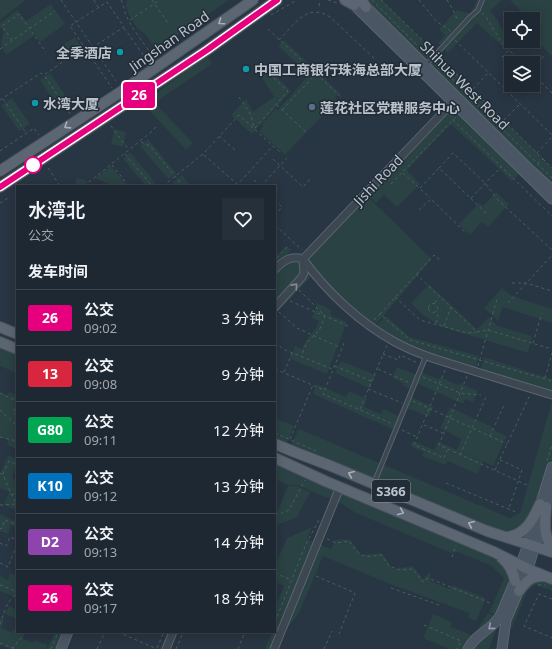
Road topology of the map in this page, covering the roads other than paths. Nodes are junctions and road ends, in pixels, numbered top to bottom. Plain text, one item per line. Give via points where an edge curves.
1 (253, 0) edge
2 (282, 0) edge
3 (482, 0) edge
4 (358, 2) edge
5 (273, 3) edge
6 (428, 62) junction
7 (453, 102) junction
8 (0, 170) edge
9 (0, 187) edge
10 (552, 190) edge
11 (552, 199) edge
12 (305, 257) junction
13 (276, 268) edge
14 (277, 309) edge
15 (0, 327) edge
16 (16, 334) edge
17 (0, 342) edge
18 (16, 349) edge
19 (426, 356) junction
20 (552, 395) edge
21 (276, 444) edge
22 (276, 458) edge
23 (549, 466) edge
24 (374, 484) junction
25 (340, 487) junction
26 (552, 488) edge
27 (543, 505) junction
28 (507, 537) junction
29 (531, 546) junction
30 (552, 549) edge
31 (494, 552) junction
32 (552, 552) edge
33 (524, 567) junction
34 (549, 580) edge
35 (515, 581) junction
36 (519, 591) junction
37 (68, 633) edge
38 (173, 633) edge
39 (61, 649) edge
40 (166, 649) edge
41 (274, 649) edge
42 (468, 649) edge
43 (502, 649) edge

1 -> 8 main road, Jingshan Road
2 - 5 main road, Jingshan Road
3 - 6 lane via 478,10
4 - 6 main road, Shihua West Road
4 - 7 main road, Shihua West Road
5 - 9 main road, Jingshan Road via 207,50
6 - 10 main road, Shihua West Road via 534,167
7 - 11 main road, Shihua West Road
7 - 12 street, Jishi Road
12 - 13 street via 288,259
14 -> 12 street via 302,277
12 - 19 street via 314,274 345,306 396,343
15 - 16 main road
17 - 18 main road
19 - 20 street
19 - 24 lane
24 -> 21 main road, S366
22 - 25 main road, S366
23 - 27 main road
28 -> 24 main road, S366
25 -> 31 main road, S366
25 - 41 street
26 - 27 main road
27 - 28 main road via 526,529
27 - 29 main road
27 - 30 main road via 545,532
28 - 29 main road, S366
29 - 32 main road, S366
29 - 33 main road
31 - 33 main road, S366
31 - 35 main road via 505,560 514,573
33 - 34 main road, S366
33 - 35 main road
33 - 36 main road
34 - 36 main road via 533,577
35 -> 42 main road via 499,619 473,641
36 - 43 main road via 506,620
37 - 39 main road
38 - 40 street

